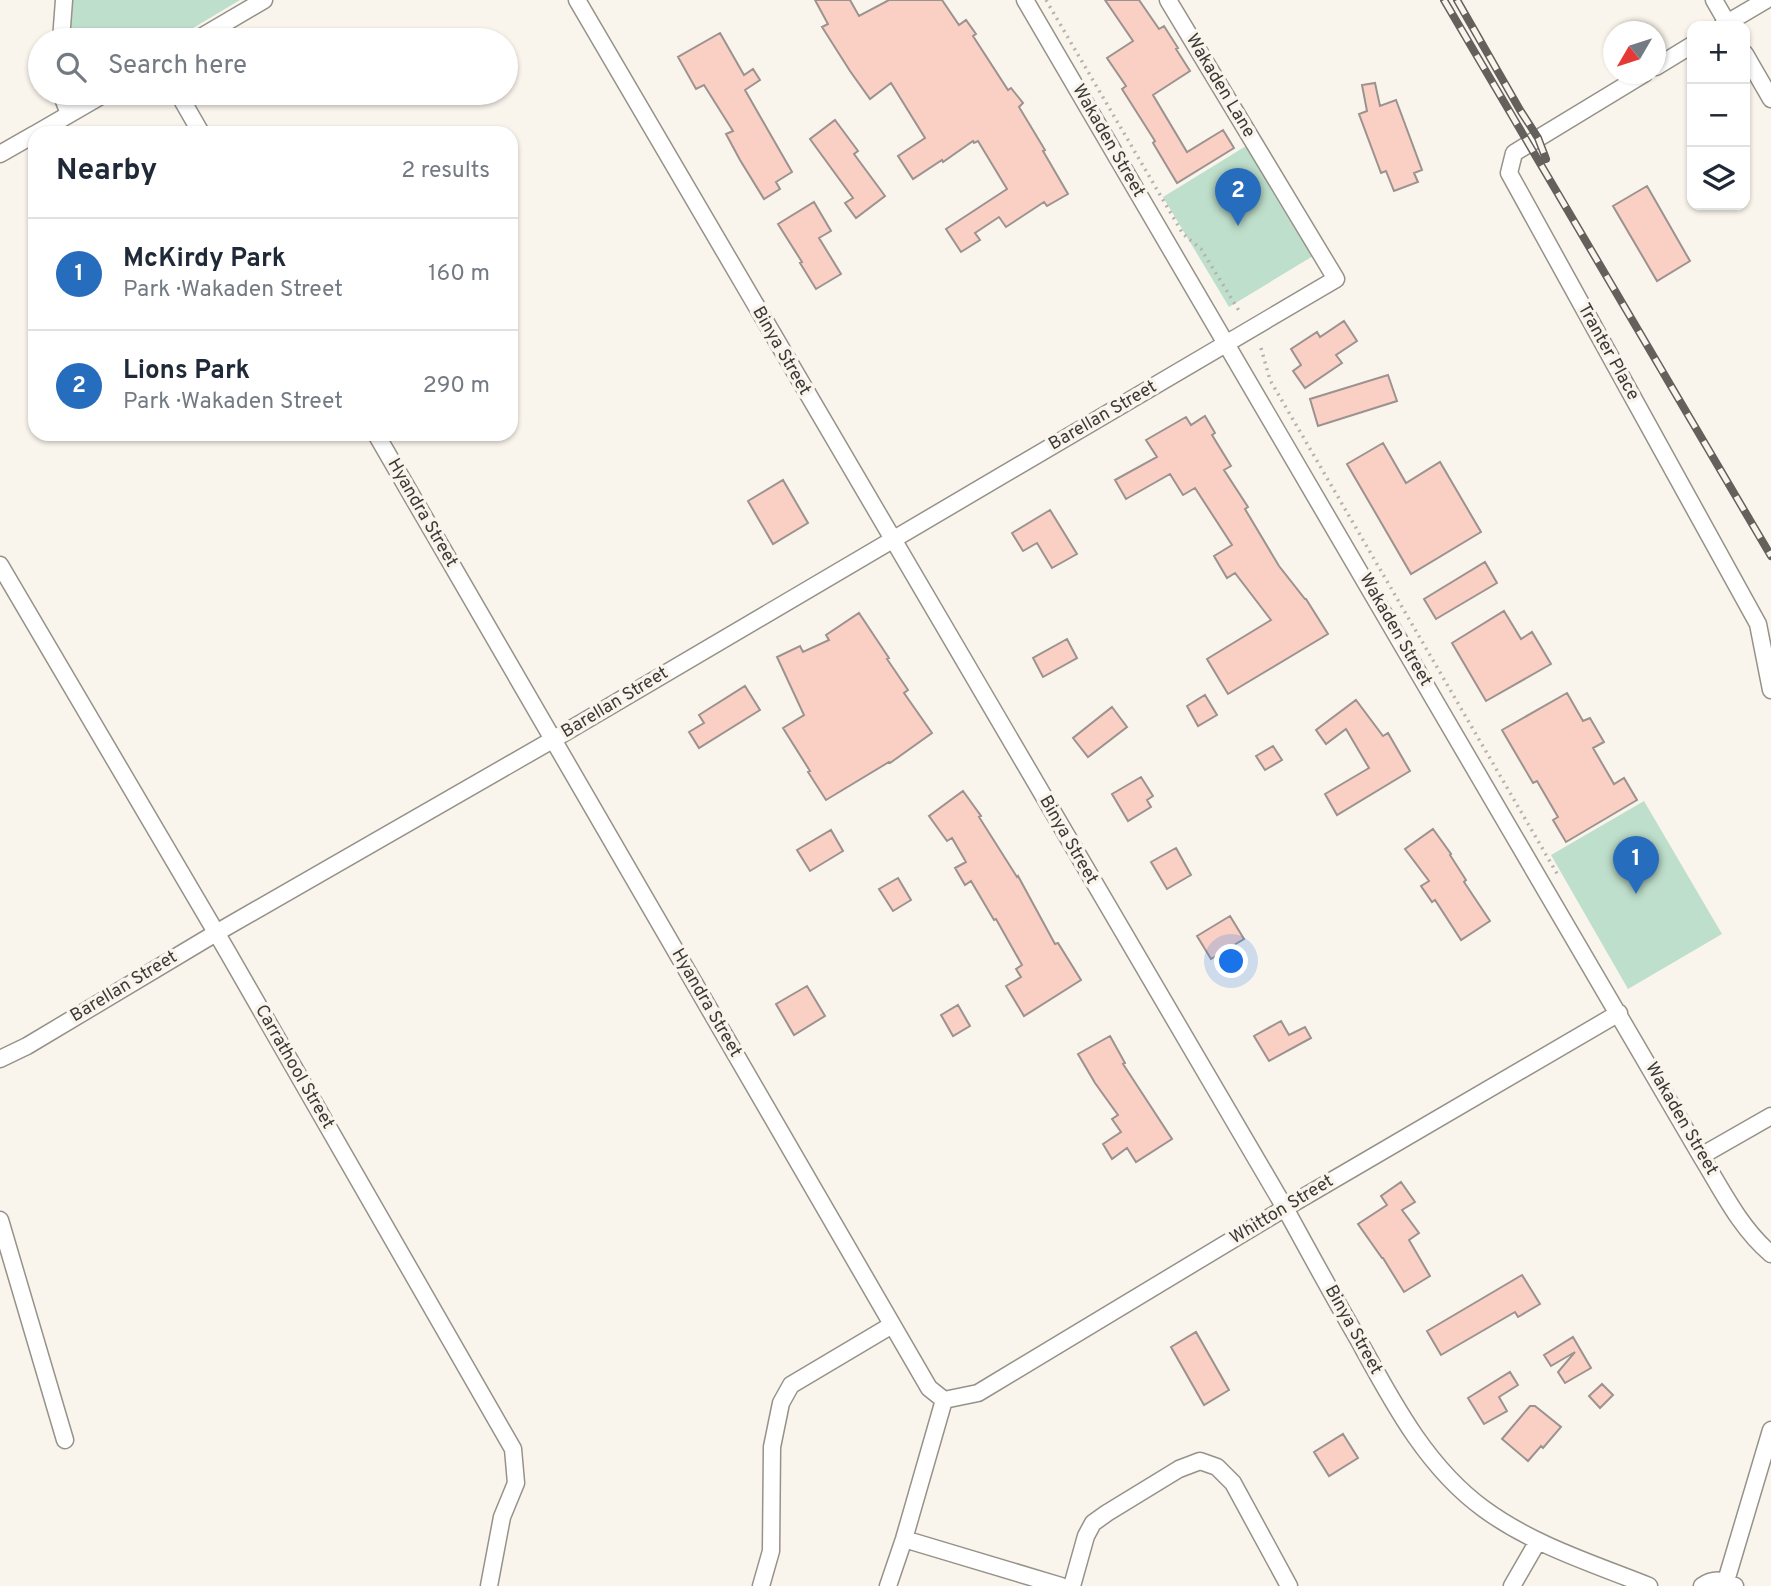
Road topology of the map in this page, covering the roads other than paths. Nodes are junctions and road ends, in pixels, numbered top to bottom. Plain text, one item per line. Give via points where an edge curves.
1 (64, 0) edge
2 (264, 0) edge
3 (577, 0) edge
4 (1025, 0) edge
5 (1168, 0) edge
6 (1714, 0) edge
7 (1766, 0) edge
8 (1724, 21) edge
9 (1732, 21) edge
10 (62, 28) edge
11 (216, 28) edge
12 (1687, 48) edge
13 (1666, 61) edge
14 (1750, 63) edge
15 (1628, 84) edge
16 (1771, 99) edge
17 (66, 105) edge
18 (85, 105) edge
19 (185, 105) edge
20 (69, 114) junction
21 (49, 126) edge
22 (197, 126) edge
23 (28, 138) edge
24 (0, 154) edge
25 (1227, 343) junction
26 (380, 441) edge
27 (892, 540) junction
28 (0, 565) edge
29 (1771, 690) edge
30 (554, 739) junction
31 (216, 933) junction
32 (1619, 1013) junction
33 (0, 1059) edge
34 (1771, 1116) edge
35 (1701, 1156) junction
36 (1285, 1208) junction
37 (0, 1220) edge
38 (1771, 1254) edge
39 (892, 1325) junction
40 (944, 1400) junction
41 (1771, 1430) edge
42 (65, 1440) dead end
43 (904, 1539) junction
44 (1538, 1541) junction
45 (1730, 1583) edge
46 (489, 1586) edge
47 (761, 1586) edge
48 (888, 1586) edge
49 (1061, 1586) edge
50 (1072, 1586) edge
51 (1289, 1586) edge
52 (1512, 1586) edge
53 (1649, 1586) edge
54 (1702, 1586) edge

1 - 10 street
2 - 11 street
3 - 27 street, Binya Street
4 - 25 street, Wakaden Street
5 - 25 street, Wakaden Lane via 1336,279
6 - 8 street
7 - 9 street
12 - 13 street
14 - 16 street
15 - 29 street, Tranter Place via 1514,153 1509,173 1758,624
17 - 20 street
18 - 20 street
19 - 22 street
20 - 21 street
23 - 24 street
25 - 27 street, Barellan Street
25 - 32 street, Wakaden Street
26 - 30 street, Hyandra Street
27 - 30 street, Barellan Street
27 - 36 street, Binya Street
28 - 31 street, Carrathool Street
30 - 31 street, Barellan Street
30 - 39 street, Hyandra Street
31 - 33 street, Barellan Street
31 - 46 street, Carrathool Street via 513,1449 516,1483 502,1517
32 - 35 street, Wakaden Street
32 - 36 street, Whitton Street
34 - 35 street
35 - 38 street, Wakaden Street via 1755,1241
36 - 40 street, Whitton Street via 978,1393
36 - 44 street, Binya Street via 1383,1385 1436,1465 1484,1509
37 - 42 street
39 - 40 street, Hyandra Street via 929,1388
39 - 47 street via 790,1385 781,1403 772,1447 771,1550
40 - 43 street
41 - 45 street
43 - 48 street
43 - 49 street
44 - 52 street
44 - 53 street, Binya Street
45 - 54 street via 1716,1580
50 - 51 street via 1093,1523 1179,1469 1200,1461 1217,1467 1233,1483

